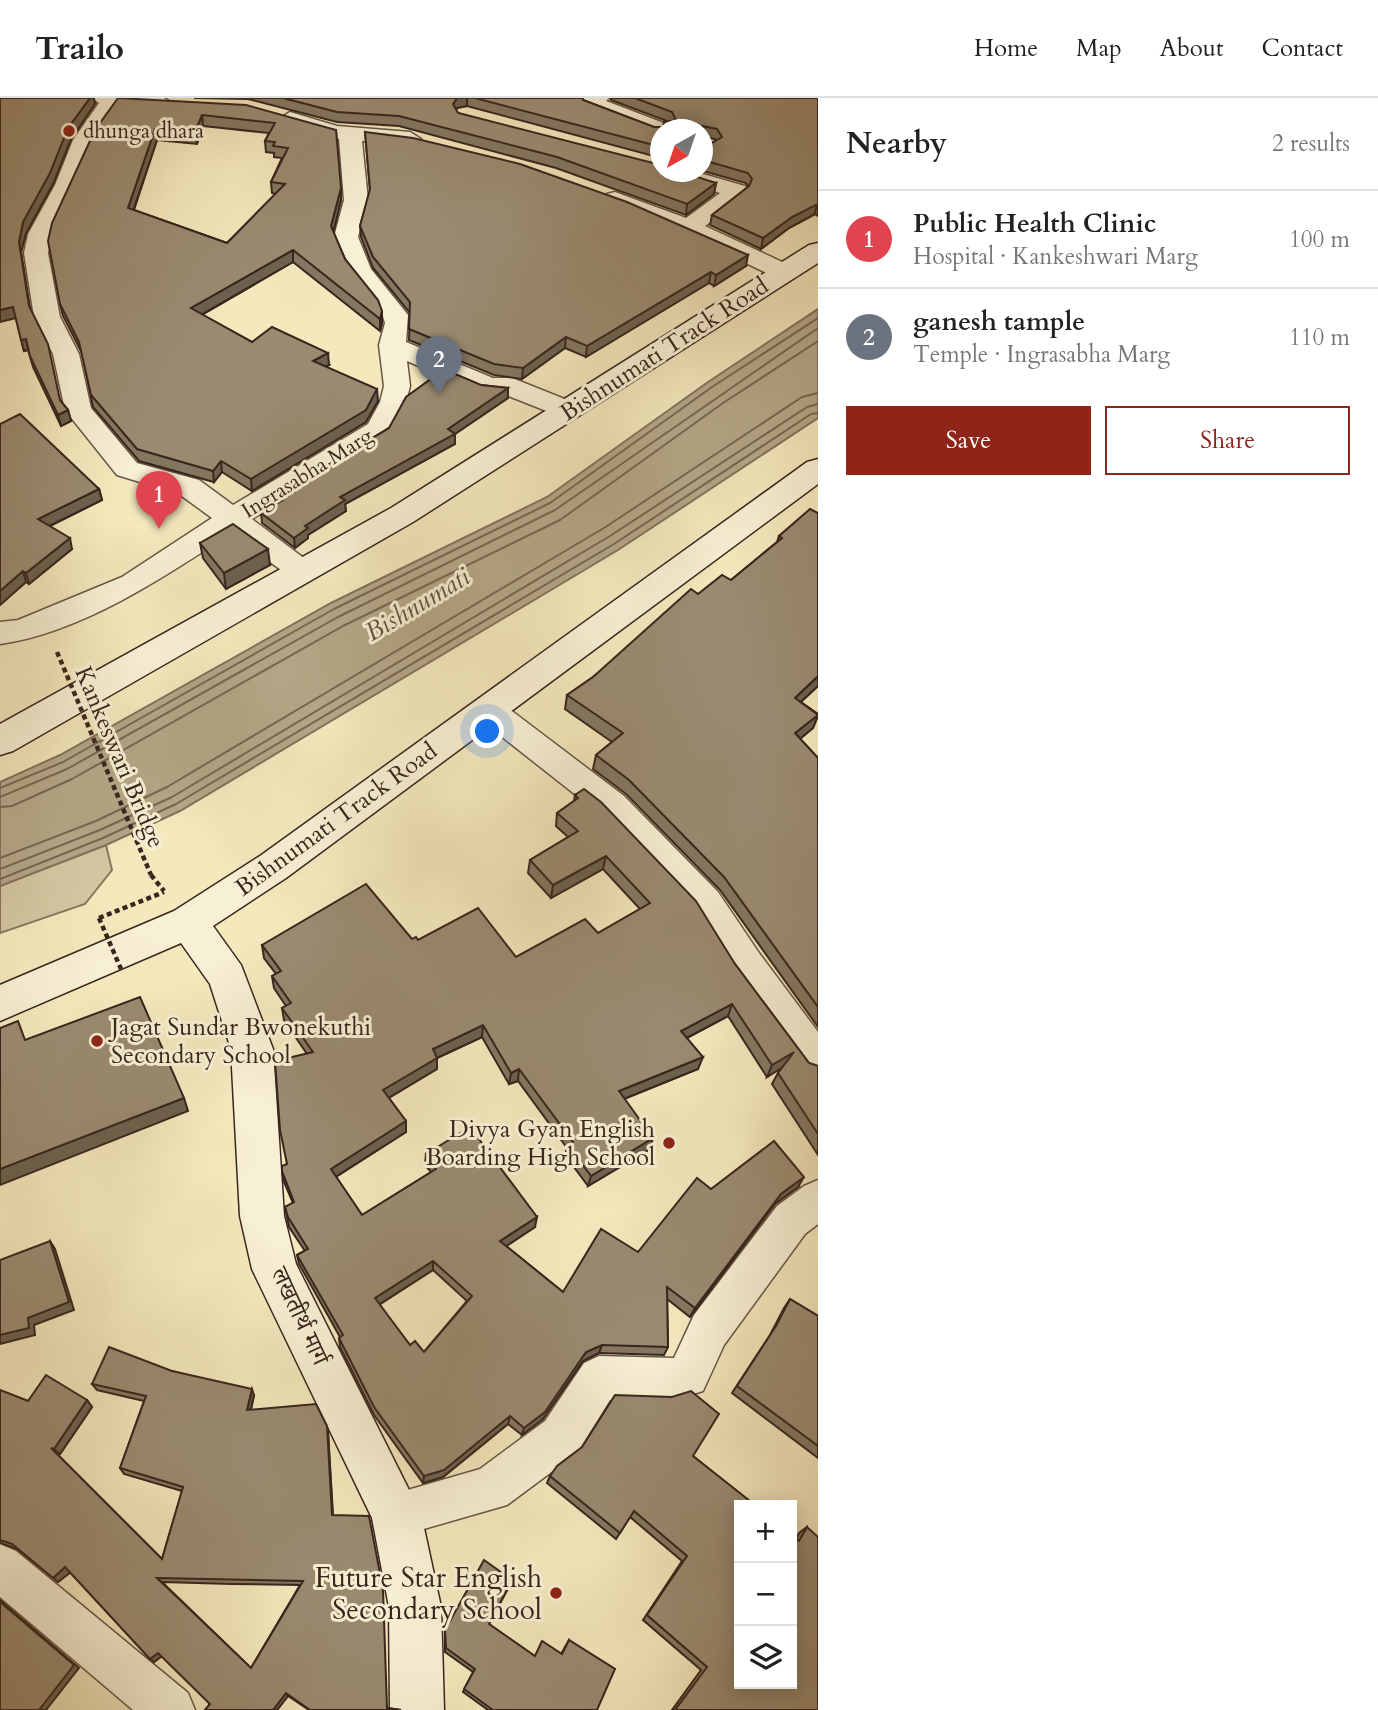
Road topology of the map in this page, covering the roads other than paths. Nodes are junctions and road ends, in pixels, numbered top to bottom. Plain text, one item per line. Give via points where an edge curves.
1 (598, 98) edge
2 (110, 99) edge
3 (180, 104) edge
4 (273, 115) edge
5 (650, 126) edge
6 (349, 131) junction
7 (437, 145) edge
8 (707, 182) edge
9 (590, 190) edge
10 (689, 227) junction
11 (818, 251) edge
12 (784, 272) junction
13 (392, 345) junction
14 (568, 410) junction
15 (818, 469) edge
16 (233, 520) junction
17 (303, 572) junction
18 (0, 633) edge
19 (489, 710) junction
20 (0, 741) edge
21 (176, 907) junction
22 (0, 1003) edge
23 (818, 1061) edge
24 (818, 1199) edge
25 (396, 1514) junction
26 (0, 1567) edge
27 (171, 1710) edge
28 (417, 1710) edge

1 - 5 street via 591,103
2 - 3 street
2 - 16 street via 84,140 40,234 36,253 47,317 66,354 78,410 127,469 189,486
4 - 6 street via 336,132
6 - 7 street
6 - 13 street, Ingrasabha Marg via 356,200 346,237 364,277 395,310 398,330
8 - 10 street via 737,191
9 - 10 street
10 - 12 street
11 - 12 main road, Bishnumati Track Road
12 - 14 main road, Bishnumati Track Road
13 - 14 street via 491,387 502,384
13 - 16 street, Ingrasabha Marg via 397,386 394,402 378,430
14 - 17 main road, Bishnumati Track Road
15 - 19 main road, Bishnumati Track Road
16 - 17 street
16 - 18 street, Ingrasabha Marg via 132,584 22,630
17 - 20 main road, Bishnumati Track Road
19 - 21 main road, Bishnumati Track Road via 273,867
19 - 23 street via 612,805 706,902
21 - 22 main road, Bishnumati Track Road
21 - 25 main road, लखतीर्थ मार्ग via 227,977 252,1049 262,1216 275,1269
24 - 25 street via 791,1220 709,1330 688,1376 671,1383 599,1378 561,1437 491,1489
25 - 28 main road, लखतीर्थ मार्ग via 415,1607
26 - 27 street

